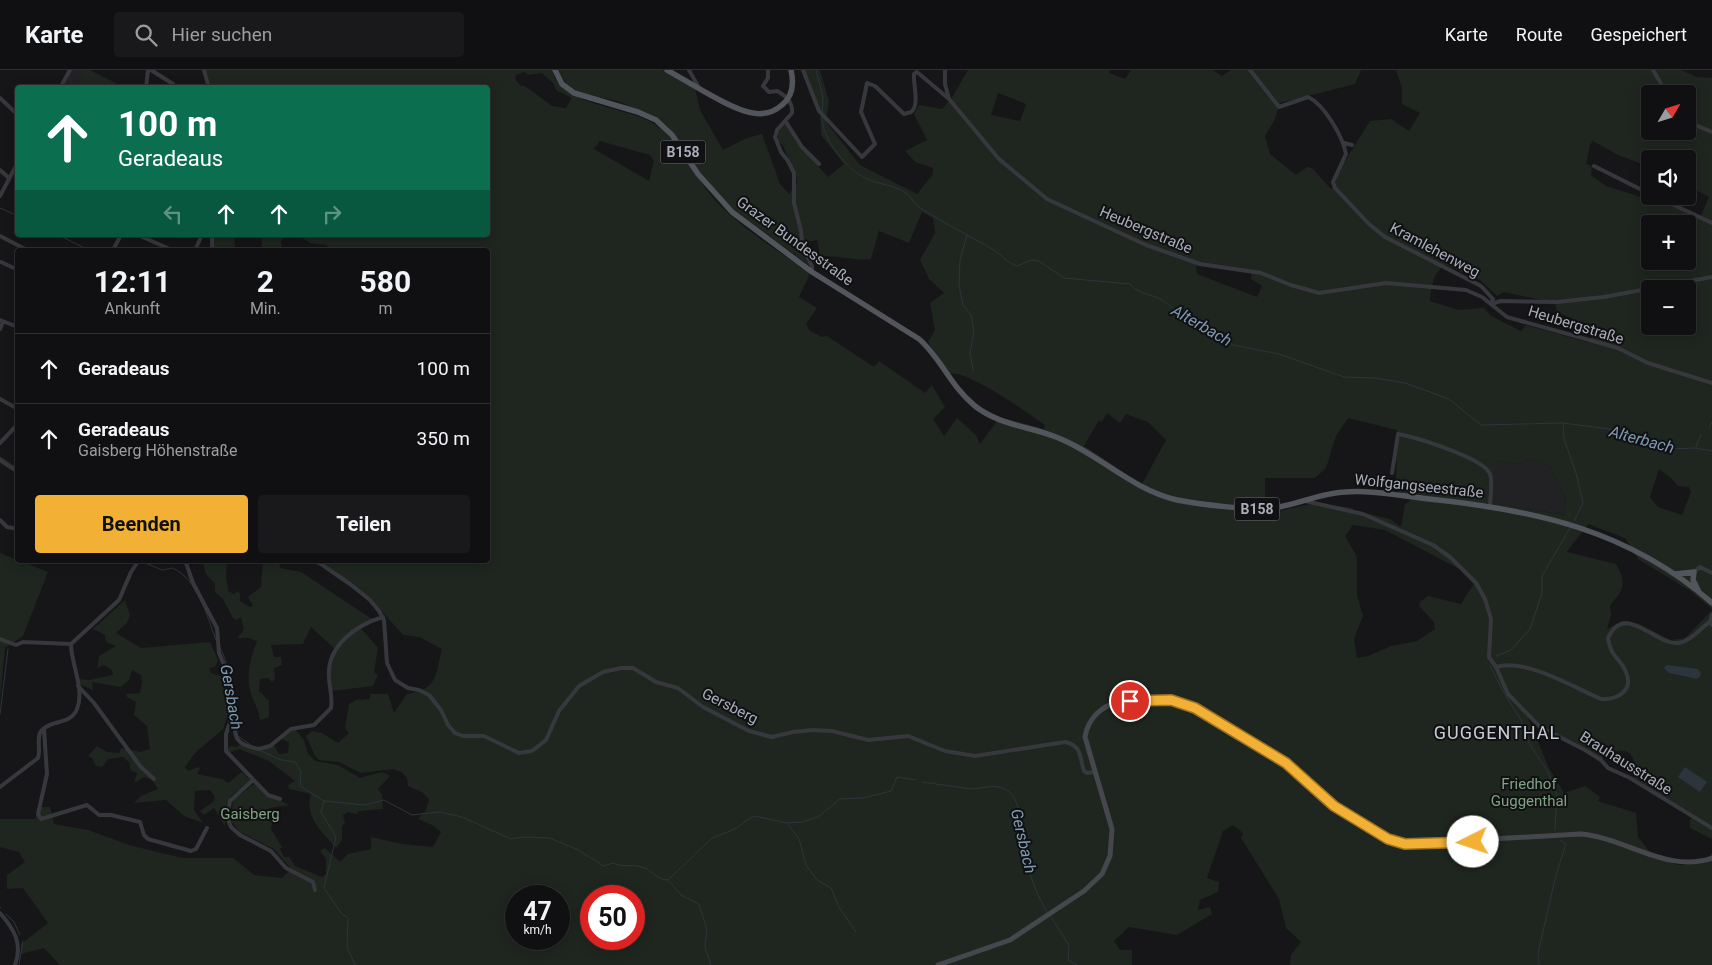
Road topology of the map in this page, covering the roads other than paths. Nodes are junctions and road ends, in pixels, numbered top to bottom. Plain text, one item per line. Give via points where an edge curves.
1 (70, 70) edge
2 (150, 70) edge
3 (204, 70) edge
4 (556, 70) edge
5 (667, 70) edge
6 (689, 70) edge
7 (768, 70) edge
8 (791, 70) edge
9 (803, 70) edge
10 (944, 70) edge
11 (1250, 70) edge
12 (1653, 70) edge
13 (207, 81) junction
14 (173, 84) dead end
15 (62, 85) edge
16 (147, 85) edge
17 (205, 85) edge
18 (208, 85) edge
19 (1662, 85) edge
20 (698, 86) junction
21 (0, 98) edge
22 (788, 99) junction
23 (949, 99) junction
24 (15, 112) edge
25 (786, 122) junction
26 (1696, 125) edge
27 (1712, 132) edge
28 (1344, 143) junction
29 (1352, 145) dead end
30 (818, 164) dead end
31 (1594, 166) dead end
32 (15, 167) edge
33 (0, 170) edge
34 (9, 178) junction
35 (1641, 190) edge
36 (0, 196) edge
37 (1675, 205) edge
38 (1712, 223) edge
39 (0, 236) edge
40 (143, 237) edge
41 (23, 248) edge
42 (167, 248) edge
43 (1, 262) dead end
44 (15, 269) edge
45 (812, 272) junction
46 (1712, 277) edge
47 (1492, 304) junction
48 (1, 321) edge
49 (15, 326) edge
50 (0, 329) edge
51 (953, 384) joint
52 (1712, 384) edge
53 (0, 399) edge
54 (15, 407) edge
55 (15, 427) edge
56 (0, 443) edge
57 (0, 460) edge
58 (15, 470) edge
59 (1392, 473) dead end
60 (1303, 500) junction
61 (1490, 506) junction
62 (0, 520) edge
63 (15, 528) edge
64 (137, 563) edge
65 (186, 563) edge
66 (318, 563) edge
67 (1694, 572) junction
68 (1712, 573) edge
69 (1675, 574) junction
70 (1699, 592) junction
71 (1712, 603) edge
72 (1712, 615) edge
73 (383, 617) junction
74 (1711, 623) edge
75 (0, 639) edge
76 (71, 644) junction
77 (1496, 667) junction
78 (78, 686) junction
79 (235, 708) junction
80 (44, 729) junction
81 (1094, 772) junction
82 (154, 778) dead end
83 (254, 780) junction
84 (0, 787) edge
85 (280, 799) dead end
86 (208, 828) dead end
87 (1712, 828) edge
88 (1712, 858) edge
89 (314, 890) dead end
90 (0, 913) edge
91 (15, 965) edge
92 (938, 965) edge

1 - 15 street
2 - 14 street
2 - 16 street
3 - 13 street
4 - 45 main road, Grazer Bundesstraße / B158 via 562,84 574,93 638,112 664,127 719,200
5 - 20 main road
6 - 20 street
7 - 22 street via 763,86 769,92 777,91
8 - 22 main road via 792,88
9 - 23 street via 819,111 862,157 876,144 861,112 867,83 875,86 904,114 916,106 913,83 917,72
10 - 23 street, Heubergstraße
11 - 28 street via 1279,106 1308,97 1314,100
12 - 19 street
13 - 17 street
13 - 18 street
20 - 22 main road via 751,113 778,109
21 - 24 street
22 - 25 street via 792,109
23 - 47 street, Heubergstraße via 999,159 1047,199 1146,245 1200,264 1262,272 1291,286 1319,293 1394,284 1466,290
25 - 30 street
25 - 45 street via 777,130 776,137 794,173 794,203 802,244
26 - 27 street
28 - 29 street
28 - 47 street, Kramlehenweg via 1346,154 1333,177 1335,188 1385,237 1481,286 1492,299
31 - 35 street
32 - 34 street
33 - 34 street
34 - 36 street
37 - 38 street
39 - 41 street
40 - 42 street
43 - 44 street
45 - 51 main road, Grazer Bundesstraße / B158 via 919,339 932,352
46 - 47 street, Heubergstraße via 1604,297
47 - 52 street, Heubergstraße via 1507,317 1618,348 1648,363
48 - 49 street
48 - 50 street
51 - 60 main road, Wolfgangseestraße / B158 via 974,405 994,418 1060,438 1161,495 1263,509
53 - 54 street
55 - 56 street
57 - 58 street
59 - 61 street via 1398,434 1438,444 1488,470 1491,475
60 - 61 main road, Wolfgangseestraße / B158 via 1334,493 1359,492
60 - 77 street, Brauhausstraße via 1363,514 1428,543 1450,557 1476,583 1486,599 1491,619 1489,658
61 - 69 main road, Wolfgangseestraße / B158 via 1546,516 1578,526 1623,544
62 - 63 street via 7,527
64 - 76 street via 119,600
65 - 79 street via 193,584 217,628 219,650
66 - 73 street via 366,596
67 - 68 street via 1700,567
67 - 69 main road
67 - 70 main road
69 - 70 main road, Wolfgangseestraße / B158
70 - 71 main road, Wolfgangseestraße / B158
72 - 74 street
73 - 79 street via 365,624 335,650 329,667 332,705 312,726 293,728 259,750 233,733
73 - 81 street, Gersberg via 387,663 395,680 429,695 455,733 480,735 518,754 535,749 549,736 556,715 576,689 603,672 627,668 678,688 704,708 764,736 779,737 812,730 870,740 908,736 945,751 974,756 1065,742 1074,744 1079,750 1084,771
74 - 77 street via 1678,643 1629,623 1616,627 1608,638 1610,651 1626,672 1628,685 1622,696 1612,700 1601,699 1530,668
75 - 76 street via 16,644
76 - 78 street
77 - 87 street, Brauhausstraße via 1508,694 1540,727 1585,750 1608,768
78 - 80 street via 74,714 64,722
78 - 82 street via 140,766
79 - 83 street via 225,748
80 - 84 street via 39,738 38,758
80 - 86 street via 47,774 38,814 41,818 87,805 100,815 140,822 148,839 190,851 196,849
81 - 88 main road via 1085,734 1092,718 1108,706 1171,700 1189,705 1286,763 1359,823 1405,844 1580,834 1602,837 1677,862
81 - 92 main road via 1112,826 1112,844 1102,874 1089,888 1010,940
83 - 85 street via 268,795
83 - 89 street via 230,800 227,817 231,827 271,851 283,866 313,882
90 - 91 street via 10,924 20,949

